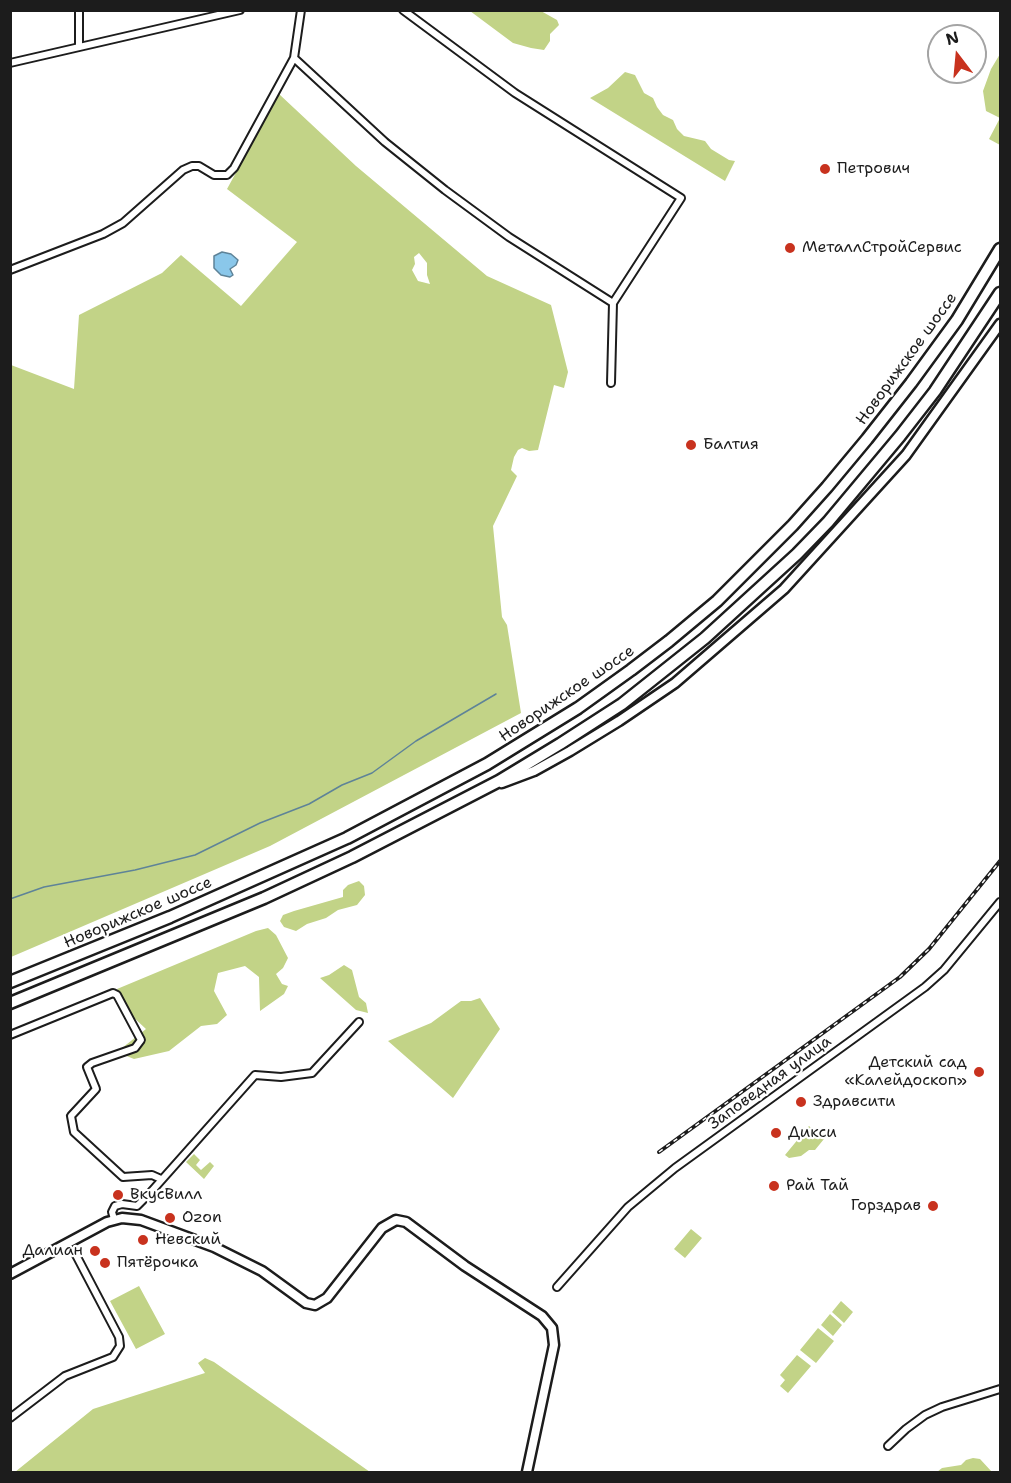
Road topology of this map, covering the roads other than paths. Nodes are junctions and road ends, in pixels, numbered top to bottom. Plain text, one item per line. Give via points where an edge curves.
1 (79, 10) edge
2 (240, 10) edge
3 (301, 10) edge
4 (404, 10) edge
5 (80, 47) junction
6 (294, 58) junction
7 (10, 63) edge
8 (1000, 249) edge
9 (10, 270) edge
10 (1000, 293) edge
11 (613, 303) junction
12 (1000, 324) edge
13 (611, 383) dead end
14 (485, 789) junction
15 (1000, 902) edge
16 (10, 982) edge
17 (10, 1003) edge
18 (359, 1022) dead end
19 (10, 1035) edge
20 (161, 1179) junction
21 (150, 1193) dead end
22 (143, 1200) dead end
23 (114, 1219) junction
24 (76, 1255) dead end
25 (10, 1274) edge
26 (557, 1287) dead end
27 (1000, 1389) edge
28 (10, 1418) edge
29 (888, 1446) dead end
30 (527, 1473) edge

1 - 5 street
2 - 5 street
3 - 6 street
4 - 11 street via 516,93 681,198
5 - 7 street
6 - 9 street via 228,175 214,175 192,166 123,223
6 - 11 street via 385,142 446,190 509,237
8 - 16 highway, Новорижское шоссе via 957,320 827,487 717,601 631,670 487,764 354,835 170,917
10 - 14 highway, Новорижское шоссе via 900,436 797,554 645,687
11 - 13 street
12 - 14 street via 906,455 784,589 675,683 619,721 534,771
14 - 17 highway, Новорижское шоссе via 264,897
15 - 26 street, Заповедная улица via 925,987 667,1175 628,1207
18 - 20 street via 312,1073 255,1075
19 - 20 street via 113,993 117,995 141,1040 135,1048 87,1067 96,1089 71,1116 74,1132 123,1177 152,1175
20 - 21 street
22 - 23 street via 137,1206 115,1206
23 - 25 street
23 - 30 street via 141,1220 214,1246 262,1270 310,1305 327,1298 382,1228 396,1220 406,1222 542,1316 552,1328 554,1345
24 - 28 street via 119,1337 120,1346 113,1357 65,1376
27 - 29 street via 925,1415

